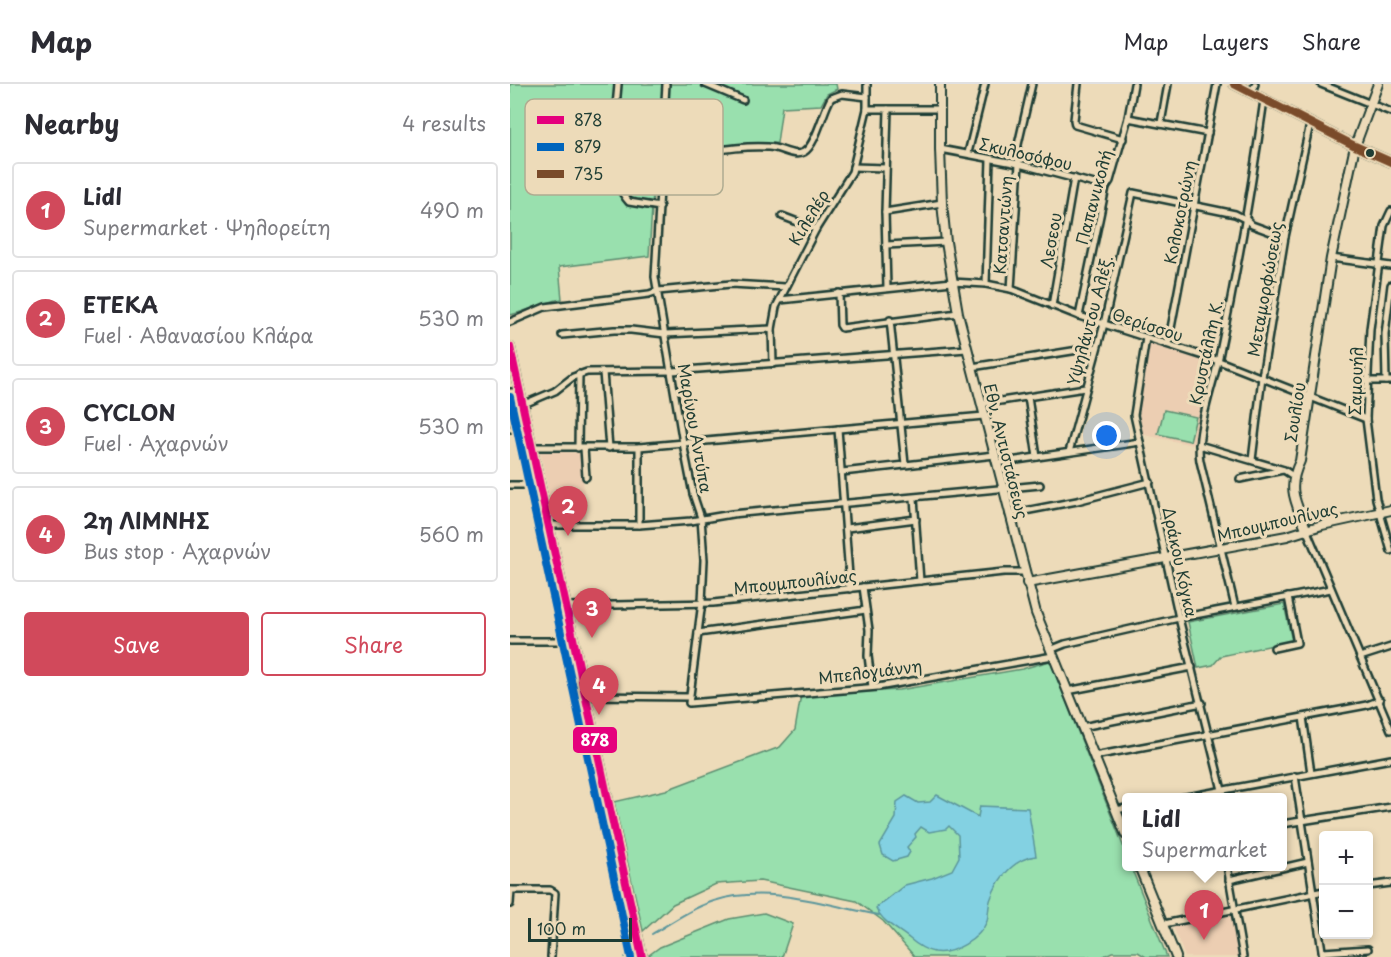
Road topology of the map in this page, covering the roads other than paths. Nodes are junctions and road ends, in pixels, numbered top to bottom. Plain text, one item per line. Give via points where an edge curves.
1 (618, 84) edge
2 (666, 84) edge
3 (705, 84) edge
4 (867, 84) edge
5 (940, 84) edge
6 (985, 84) edge
7 (1032, 84) edge
8 (1078, 84) edge
9 (1134, 84) edge
10 (1168, 84) edge
11 (1217, 84) edge
12 (1234, 84) edge
13 (1255, 84) edge
14 (1321, 84) edge
15 (1378, 84) edge
16 (1252, 93) junction
17 (867, 97) junction
18 (617, 99) edge
19 (665, 99) edge
20 (743, 100) dead end
21 (1264, 100) junction
22 (1370, 104) junction
23 (867, 109) junction
24 (888, 109) junction
25 (939, 109) junction
26 (1391, 112) edge
27 (1128, 118) junction
28 (1161, 123) junction
29 (1310, 124) junction
30 (1208, 133) junction
31 (1123, 139) junction
32 (1355, 146) junction
33 (723, 149) edge
34 (940, 149) junction
35 (968, 153) junction
36 (990, 159) junction
37 (1391, 162) edge
38 (1019, 164) junction
39 (853, 167) junction
40 (886, 168) junction
41 (1074, 178) junction
42 (1106, 187) junction
43 (624, 195) edge
44 (660, 195) edge
45 (942, 203) junction
46 (1194, 205) junction
47 (660, 207) junction
48 (885, 212) junction
49 (1391, 212) edge
50 (782, 216) dead end
51 (1247, 220) junction
52 (816, 229) junction
53 (1285, 237) junction
54 (946, 242) junction
55 (886, 245) junction
56 (1331, 258) junction
57 (1378, 264) junction
58 (1391, 266) edge
59 (952, 282) junction
60 (986, 284) junction
61 (1391, 285) edge
62 (785, 287) junction
63 (887, 288) junction
64 (1011, 289) junction
65 (658, 291) junction
66 (839, 292) junction
67 (780, 300) junction
68 (1052, 306) junction
69 (958, 313) junction
70 (1079, 316) junction
71 (890, 320) junction
72 (510, 322) edge
73 (1104, 324) junction
74 (772, 329) junction
75 (665, 334) junction
76 (562, 335) dead end
77 (1146, 338) junction
78 (1168, 345) junction
79 (510, 347) edge
80 (1097, 347) junction
81 (967, 349) junction
82 (894, 355) junction
83 (511, 358) edge
84 (1219, 361) junction
85 (773, 364) junction
86 (972, 367) junction
87 (672, 371) junction
88 (603, 372) junction
89 (579, 374) junction
90 (1262, 377) junction
91 (1367, 381) junction
92 (1388, 381) edge
93 (1085, 388) junction
94 (519, 392) junction
95 (510, 393) edge
96 (1028, 397) junction
97 (1310, 398) junction
98 (981, 404) junction
99 (522, 405) junction
100 (984, 416) junction
101 (1366, 419) junction
102 (902, 423) junction
103 (510, 429) edge
104 (527, 429) junction
105 (838, 429) junction
106 (683, 442) junction
107 (1140, 442) junction
108 (1198, 445) junction
109 (531, 447) junction
110 (609, 447) junction
111 (639, 447) junction
112 (581, 448) junction
113 (1069, 452) junction
114 (1037, 457) junction
115 (995, 459) junction
116 (1252, 460) junction
117 (905, 464) junction
118 (1284, 470) junction
119 (842, 471) junction
120 (1293, 476) junction
121 (586, 477) dead end
122 (1240, 479) dead end
123 (1150, 482) junction
124 (510, 485) edge
125 (539, 485) junction
126 (1040, 485) dead end
127 (1003, 489) junction
128 (914, 498) junction
129 (844, 504) junction
130 (1391, 510) edge
131 (1381, 512) junction
132 (1009, 514) junction
133 (701, 518) junction
134 (916, 519) junction
135 (548, 525) junction
136 (639, 525) junction
137 (847, 528) junction
138 (1307, 531) junction
139 (1221, 548) junction
140 (1391, 551) edge
141 (1165, 559) junction
142 (1025, 572) junction
143 (920, 581) junction
144 (1027, 583) junction
145 (863, 587) junction
146 (850, 588) junction
147 (1331, 589) junction
148 (1288, 597) junction
149 (702, 602) junction
150 (566, 606) junction
151 (1235, 608) junction
152 (866, 610) junction
153 (1179, 618) junction
154 (698, 633) junction
155 (510, 641) edge
156 (573, 641) junction
157 (1391, 647) edge
158 (1275, 648) dead end
159 (1051, 653) junction
160 (1360, 657) junction
161 (1192, 667) junction
162 (872, 687) junction
163 (1067, 691) junction
164 (584, 696) junction
165 (690, 700) junction
166 (1380, 700) junction
167 (1202, 704) junction
168 (1303, 717) junction
169 (1082, 727) junction
170 (1391, 730) edge
171 (1210, 735) junction
172 (1094, 756) junction
173 (1391, 759) edge
174 (1311, 773) junction
175 (1295, 776) junction
176 (1222, 790) junction
177 (1216, 793) edge
178 (1391, 807) edge
179 (1122, 809) edge
180 (1116, 810) junction
181 (1302, 820) junction
182 (1287, 823) edge
183 (1122, 825) edge
184 (1308, 862) junction
185 (1287, 867) edge
186 (1141, 871) edge
187 (1228, 871) edge
188 (1268, 871) edge
189 (1229, 880) junction
190 (1391, 883) edge
191 (1373, 885) edge
192 (510, 890) edge
193 (1319, 891) edge
194 (1313, 892) junction
195 (510, 904) edge
196 (1234, 909) junction
197 (1164, 924) junction
198 (1368, 949) dead end
199 (1323, 954) edge
200 (551, 957) edge
201 (642, 957) edge
202 (1176, 957) edge
203 (1243, 957) edge

1 - 18 street
2 - 19 street, Μαρίνου Αντύπα
3 - 20 street
4 - 17 street, Κιλελέρ
5 - 25 street, Εθν. Αντιστάσεως
6 - 35 street
7 - 38 street, Κατσαντώνη via 1017,149
8 - 31 street via 1076,125
9 - 27 street, Παπανικολή
10 - 28 street
11 - 30 street, Κολοκοτρώνη
12 - 16 street
13 - 16 street
14 - 22 street
15 - 22 street, Σουλίου
16 - 21 street
17 - 23 street, Κιλελέρ
17 - 33 street via 842,94 831,98 810,145 801,154 777,147
21 - 29 street
21 - 51 street, Κρυστάλλη Κ.
22 - 26 street
22 - 32 street, Σουλίου
23 - 24 street
23 - 39 street, Κιλελέρ
24 - 25 street
24 - 40 street
25 - 34 street, Εθν. Αντιστάσεως
27 - 28 street
27 - 31 street, Παπανικολή
28 - 30 street
29 - 32 street
29 - 53 street, Μεταμορφώσεως
30 - 46 street, Κολοκοτρώνη
31 - 42 street, Παπανικολή
32 - 37 street
32 - 56 street, Σουλίου
34 - 35 street, Σκυλοσόφου
34 - 45 street, Εθν. Αντιστάσεως
35 - 36 street, Σκυλοσόφου
36 - 38 street, Σκυλοσόφου
36 - 60 street
38 - 41 street, Σκυλοσόφου
38 - 64 street, Κατσαντώνη
39 - 40 street
39 - 52 street, Κιλελέρ
40 - 48 street
41 - 42 street, Σκυλοσόφου
41 - 68 street, Λεσεου
42 - 70 street, Παπανικολή
43 - 47 street via 628,202
44 - 47 street, Μαρίνου Αντύπα
45 - 48 street
45 - 54 street, Εθν. Αντιστάσεως
46 - 51 street
46 - 73 street, Υψηλάντου Αλέξ. via 1133,194
46 - 78 street, Κολοκοτρώνη
47 - 65 street, Μαρίνου Αντύπα via 655,269
48 - 55 street
49 - 57 street, Σαμουήλ via 1384,226
50 - 52 street
51 - 53 street
51 - 84 street, Κρυστάλλη Κ.
52 - 62 street, Κιλελέρ
53 - 90 street, Μεταμορφώσεως
54 - 55 street
54 - 59 street, Εθν. Αντιστάσεως
55 - 63 street
56 - 57 street
56 - 97 street, Σουλίου
57 - 58 street
57 - 91 street, Σαμουήλ
59 - 60 street, Θερίσσου
59 - 63 street, Θερίσσου
59 - 69 street, Εθν. Αντιστάσεως
60 - 64 street, Θερίσσου
61 - 92 street via 1385,334
62 - 65 street via 731,284
62 - 67 street, Κιλελέρ
63 - 66 street, Θερίσσου
64 - 68 street, Θερίσσου
65 - 72 street via 546,308
65 - 75 street, Μαρίνου Αντύπα
66 - 67 street, Θερίσσου
66 - 71 street via 841,327
67 - 74 street, Κιλελέρ
68 - 70 street, Θερίσσου
69 - 71 street
69 - 81 street, Εθν. Αντιστάσεως
70 - 73 street, Θερίσσου
71 - 82 street
73 - 77 street, Θερίσσου
73 - 80 street, Υψηλάντου Αλέξ.
74 - 75 street
74 - 85 street, Κιλελέρ
75 - 76 street via 631,330
75 - 87 street, Μαρίνου Αντύπα
77 - 78 street, Θερίσσου
77 - 107 street, Δράκου Κόγκα via 1134,408
78 - 84 street, Θερίσσου
79 - 83 street
80 - 86 street
80 - 93 street, Υψηλάντου Αλέξ.
81 - 82 street
81 - 86 street, Εθν. Αντιστάσεως
82 - 85 street
82 - 102 street
83 - 94 street
84 - 90 street, Θερίσσου
84 - 108 street, Κρυστάλλη Κ.
85 - 87 street
86 - 98 street, Εθν. Αντιστάσεως
87 - 88 street
87 - 106 street, Μαρίνου Αντύπα
88 - 89 street
88 - 110 street
89 - 99 street via 555,391
89 - 112 street
90 - 97 street, Θερίσσου
90 - 116 street, Μεταμορφώσεως
91 - 92 street
91 - 101 street, Σαμουήλ
93 - 96 street
93 - 113 street, Υψηλάντου Αλέξ.
94 - 95 street
94 - 99 street
96 - 98 street
96 - 114 street
97 - 101 street, Θερίσσου
97 - 120 street, Σουλίου via 1300,460
98 - 100 street, Εθν. Αντιστάσεως
99 - 104 street
100 - 102 street
100 - 115 street, Εθν. Αντιστάσεως
101 - 131 street, Σαμουήλ
102 - 105 street
102 - 117 street
103 - 104 street
104 - 109 street
105 - 106 street
105 - 119 street
106 - 111 street
106 - 133 street, Μαρίνου Αντύπα
107 - 113 street
107 - 123 street, Δράκου Κόγκα
108 - 116 street
108 - 139 street, Κρυστάλλη Κ.
109 - 112 street
109 - 125 street
110 - 111 street
110 - 112 street
111 - 136 street
112 - 121 street
113 - 114 street
114 - 115 street
115 - 117 street
115 - 127 street, Εθν. Αντιστάσεως
116 - 118 street
117 - 119 street
118 - 120 street
118 - 122 street
119 - 129 street
120 - 138 street, Σουλίου via 1292,489
123 - 132 street
123 - 141 street, Δράκου Κόγκα
124 - 125 street
125 - 135 street
126 - 127 street
127 - 128 street
127 - 132 street, Εθν. Αντιστάσεως
128 - 129 street
128 - 134 street
129 - 133 street
129 - 137 street
130 - 131 street, Μπουμπουλίνας
131 - 138 street, Μπουμπουλίνας
131 - 140 street, Σαμουήλ
132 - 142 street, Εθν. Αντιστάσεως
133 - 136 street
133 - 149 street, Μαρίνου Αντύπα
134 - 137 street
134 - 143 street
135 - 136 street
135 - 150 street
137 - 146 street
138 - 139 street, Μπουμπουλίνας
138 - 147 street, Σουλίου
139 - 141 street, Μπουμπουλίνας
139 - 151 street, Κρυστάλλη Κ.
141 - 144 street, Μπουμπουλίνας
141 - 153 street, Δράκου Κόγκα
142 - 143 street, Μπουμπουλίνας
142 - 144 street, Εθν. Αντιστάσεως
143 - 145 street, Μπουμπουλίνας
144 - 159 street, Εθν. Αντιστάσεως
145 - 146 street, Μπουμπουλίνας
145 - 152 street
146 - 149 street, Μπουμπουλίνας
147 - 148 street, Μπελογιάννη
147 - 160 street, Σουλίου
148 - 151 street, Μπελογιάννη
148 - 158 street via 1297,643
149 - 150 street, Μπουμπουλίνας
149 - 154 street, Μαρίνου Αντύπα
150 - 156 street
151 - 153 street, Μπελογιάννη
152 - 154 street
152 - 162 street
153 - 159 street, Μπελογιάννη via 1065,644
153 - 161 street, Δράκου Κόγκα
154 - 165 street, Μαρίνου Αντύπα
155 - 156 street
156 - 164 street
157 - 160 street
159 - 162 street, Μπελογιάννη
159 - 163 street, Εθν. Αντιστάσεως
160 - 166 street, Σουλίου
161 - 163 street
161 - 167 street, Δράκου Κόγκα
162 - 165 street, Μπελογιάννη
163 - 169 street, Εθν. Αντιστάσεως
164 - 165 street, Μπελογιάννη
164 - 201 street
166 - 168 street
166 - 170 street, Σουλίου
167 - 169 street
167 - 171 street, Δράκου Κόγκα
168 - 171 street
168 - 174 street
169 - 172 street, Εθν. Αντιστάσεως
171 - 172 street
171 - 176 street, Δράκου Κόγκα
172 - 180 street, Εθν. Αντιστάσεως
173 - 174 street
174 - 175 street
175 - 176 street
175 - 181 street
176 - 177 street
178 - 181 street
179 - 180 street
180 - 183 street, Εθν. Αντιστάσεως
181 - 182 street
181 - 184 street
184 - 185 street
184 - 194 street
186 - 197 street
187 - 189 street
188 - 189 street
189 - 196 street
190 - 191 street
192 - 195 street
192 - 200 street via 555,893
193 - 194 street
194 - 196 street
194 - 199 street
196 - 197 street
196 - 203 street
197 - 202 street
198 - 199 street

